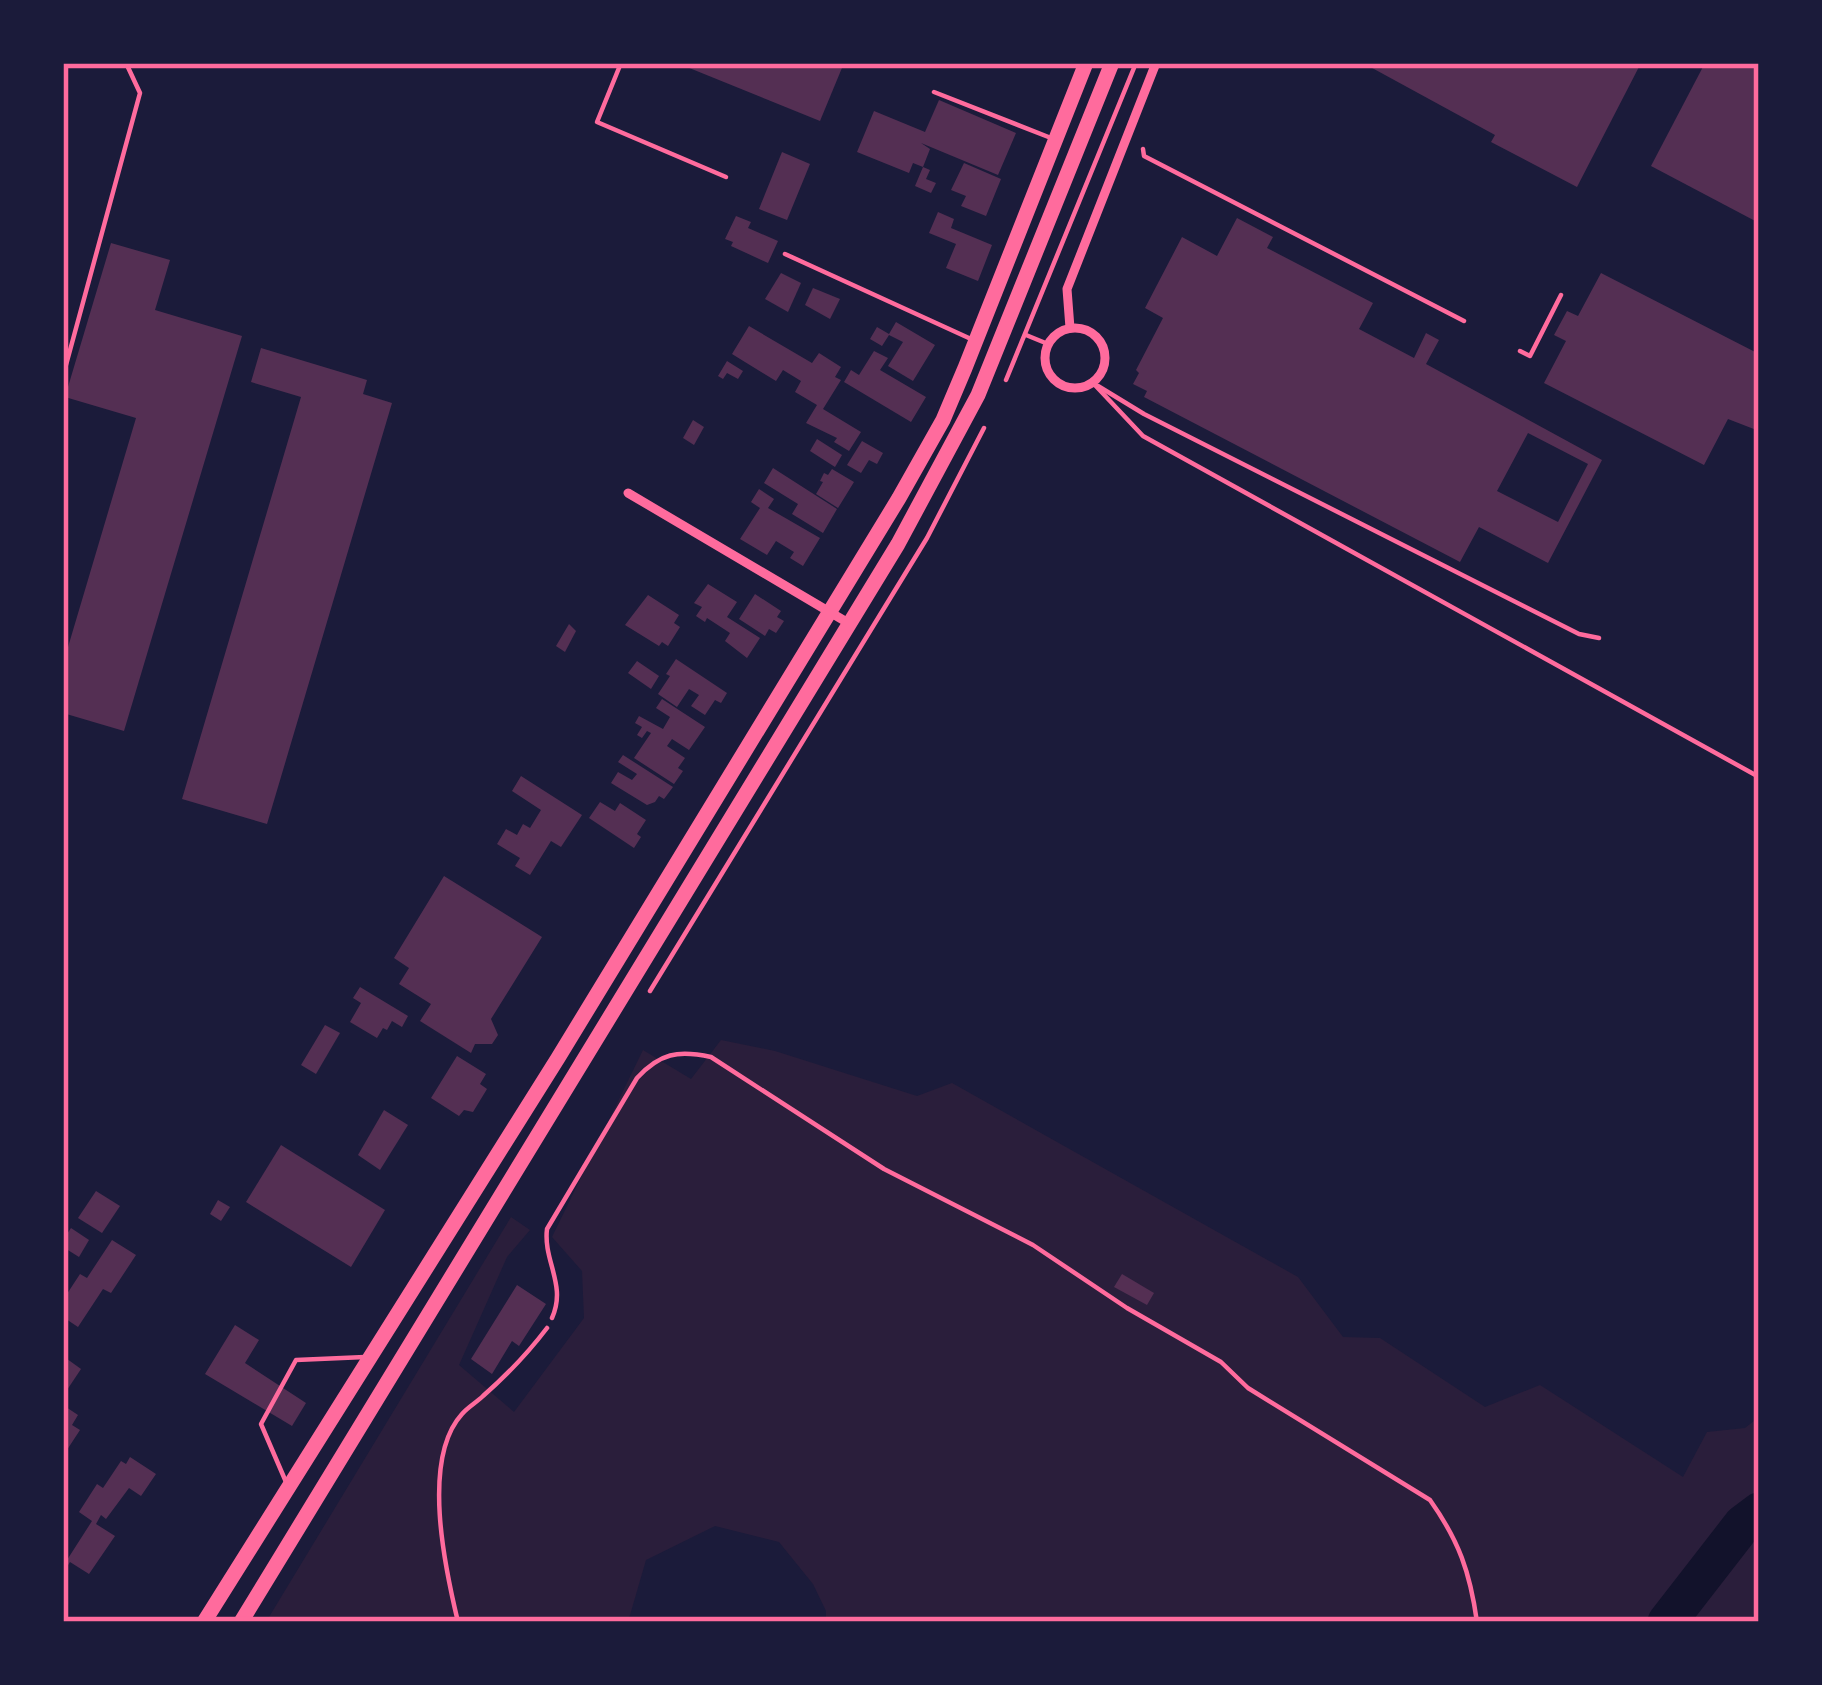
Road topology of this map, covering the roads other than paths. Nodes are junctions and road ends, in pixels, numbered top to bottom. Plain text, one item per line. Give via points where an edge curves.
1 (127, 63) edge
2 (621, 63) edge
3 (1086, 63) edge
4 (1112, 63) edge
5 (1156, 63) edge
6 (934, 92) dead end
7 (1056, 140) junction
8 (726, 177) dead end
9 (785, 254) dead end
10 (1070, 328) junction
11 (976, 341) junction
12 (63, 376) edge
13 (1093, 383) junction
14 (628, 493) dead end
15 (830, 613) junction
16 (850, 624) junction
17 (1599, 638) dead end
18 (1759, 777) edge
19 (548, 1328) road end
20 (370, 1357) junction
21 (289, 1487) junction
22 (204, 1622) edge
23 (241, 1622) edge
24 (458, 1622) edge

1 - 12 lane via 140,93
2 - 8 lane via 597,122
3 - 7 main road
4 - 16 main road via 988,369
5 - 10 street via 1067,289
6 - 7 lane
7 - 11 main road
9 - 11 lane
10 - 13 street via 1101,341 1105,364
10 - 13 street via 1048,344 1047,370 1067,388
11 - 15 main road via 943,420
13 - 17 lane
13 - 18 lane via 1144,436
14 - 15 street
15 - 16 street
15 - 20 main road
16 - 23 main road
19 - 24 lane via 461,1415 441,1459 440,1541
20 - 21 main road
20 - 21 lane via 296,1360 261,1424
21 - 22 main road

